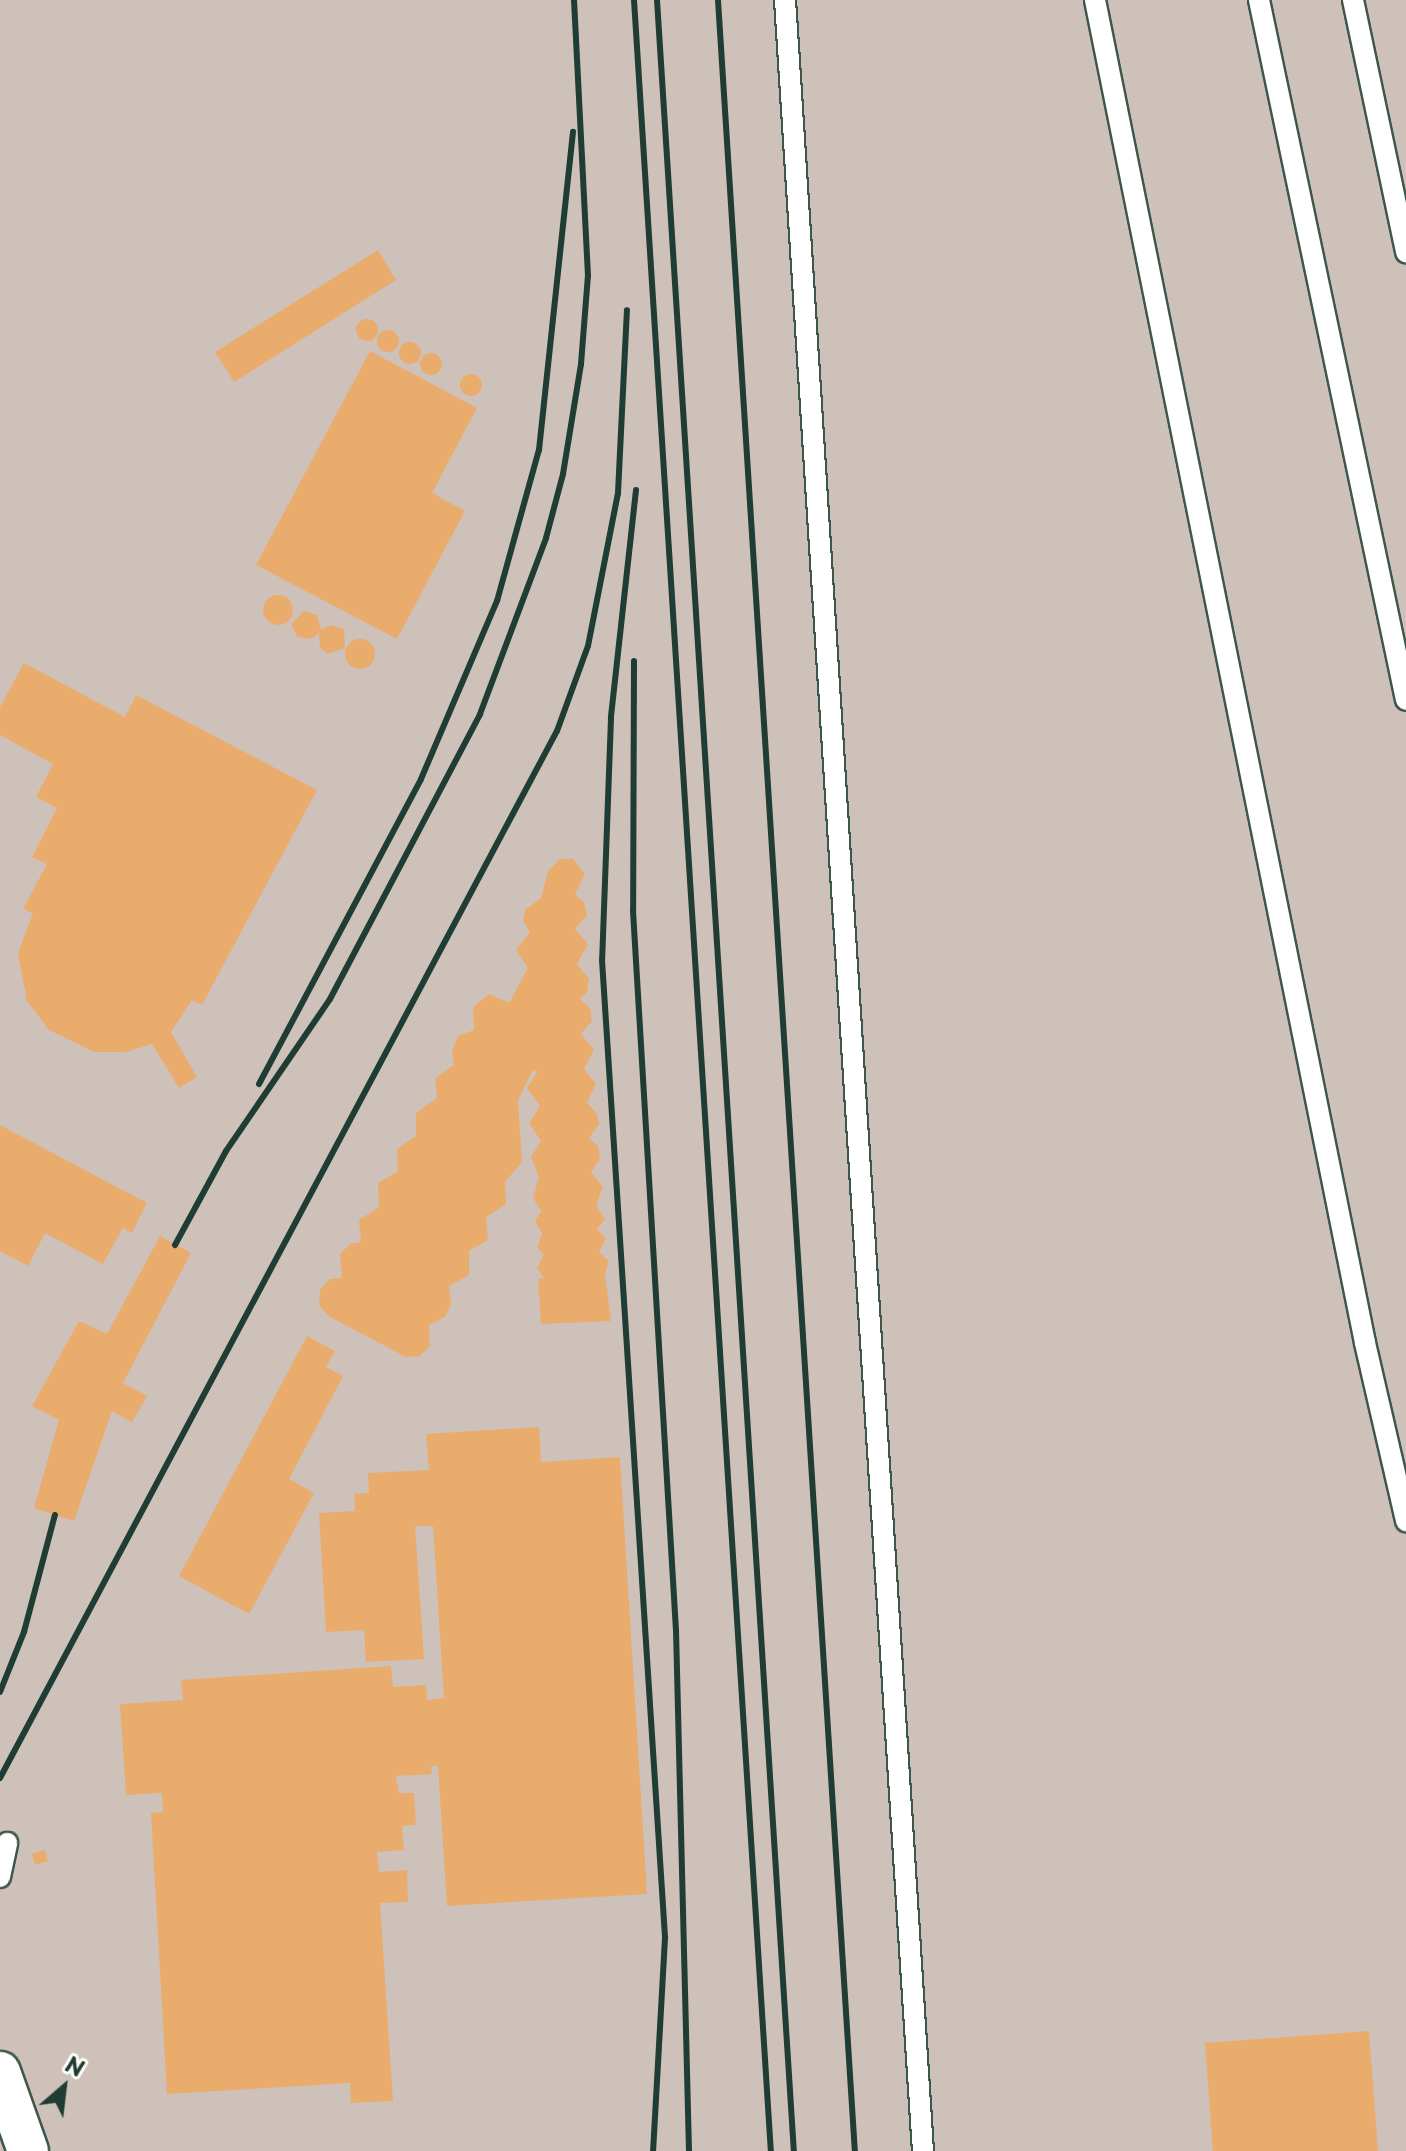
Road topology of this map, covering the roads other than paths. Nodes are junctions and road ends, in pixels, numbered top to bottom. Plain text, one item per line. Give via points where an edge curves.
1 (785, 0) edge
2 (1095, 0) edge
3 (1259, 0) edge
4 (1353, 0) edge
5 (1406, 252) edge
6 (1406, 700) edge
7 (1406, 1521) edge
8 (7, 1843) dead end
9 (0, 1877) edge
10 (0, 2072) edge
11 (28, 2151) edge
12 (923, 2151) edge

1 - 12 lane
2 - 7 lane via 1365,1343
3 - 6 lane
4 - 5 lane
8 - 9 lane
10 - 11 street

